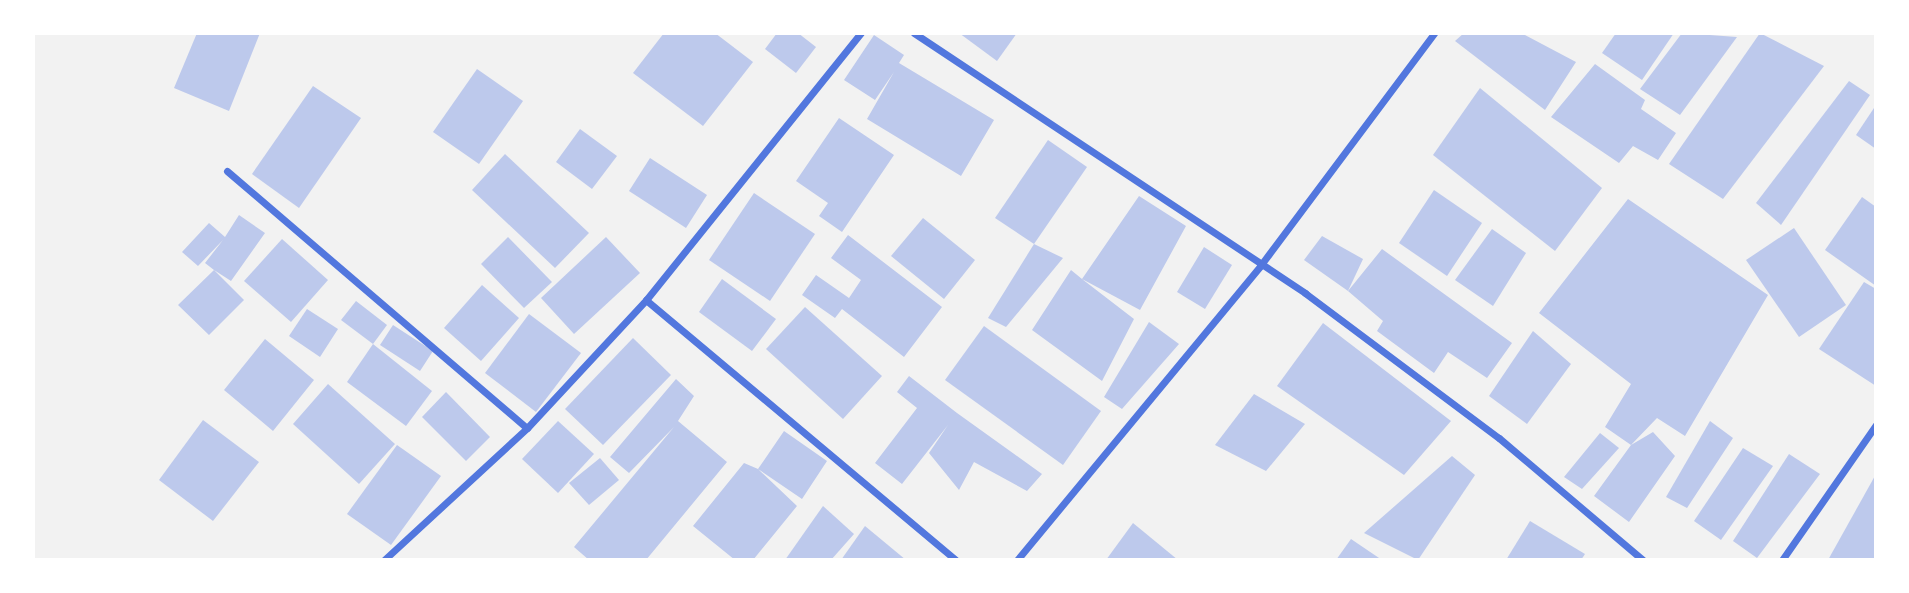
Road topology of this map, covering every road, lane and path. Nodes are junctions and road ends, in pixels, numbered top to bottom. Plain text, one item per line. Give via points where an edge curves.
1 (861, 33) edge
2 (914, 33) edge
3 (1434, 33) edge
4 (227, 171) dead end
5 (1260, 266) junction
6 (646, 300) junction
7 (1876, 425) edge
8 (527, 428) junction
9 (384, 560) edge
10 (956, 560) edge
11 (1017, 560) edge
12 (1643, 560) edge
13 (1782, 560) edge

1 - 6 street
2 - 5 street
3 - 5 street
4 - 8 street
5 - 11 street
5 - 12 street via 1499,438
6 - 8 street
6 - 10 street
7 - 13 street
8 - 9 street

